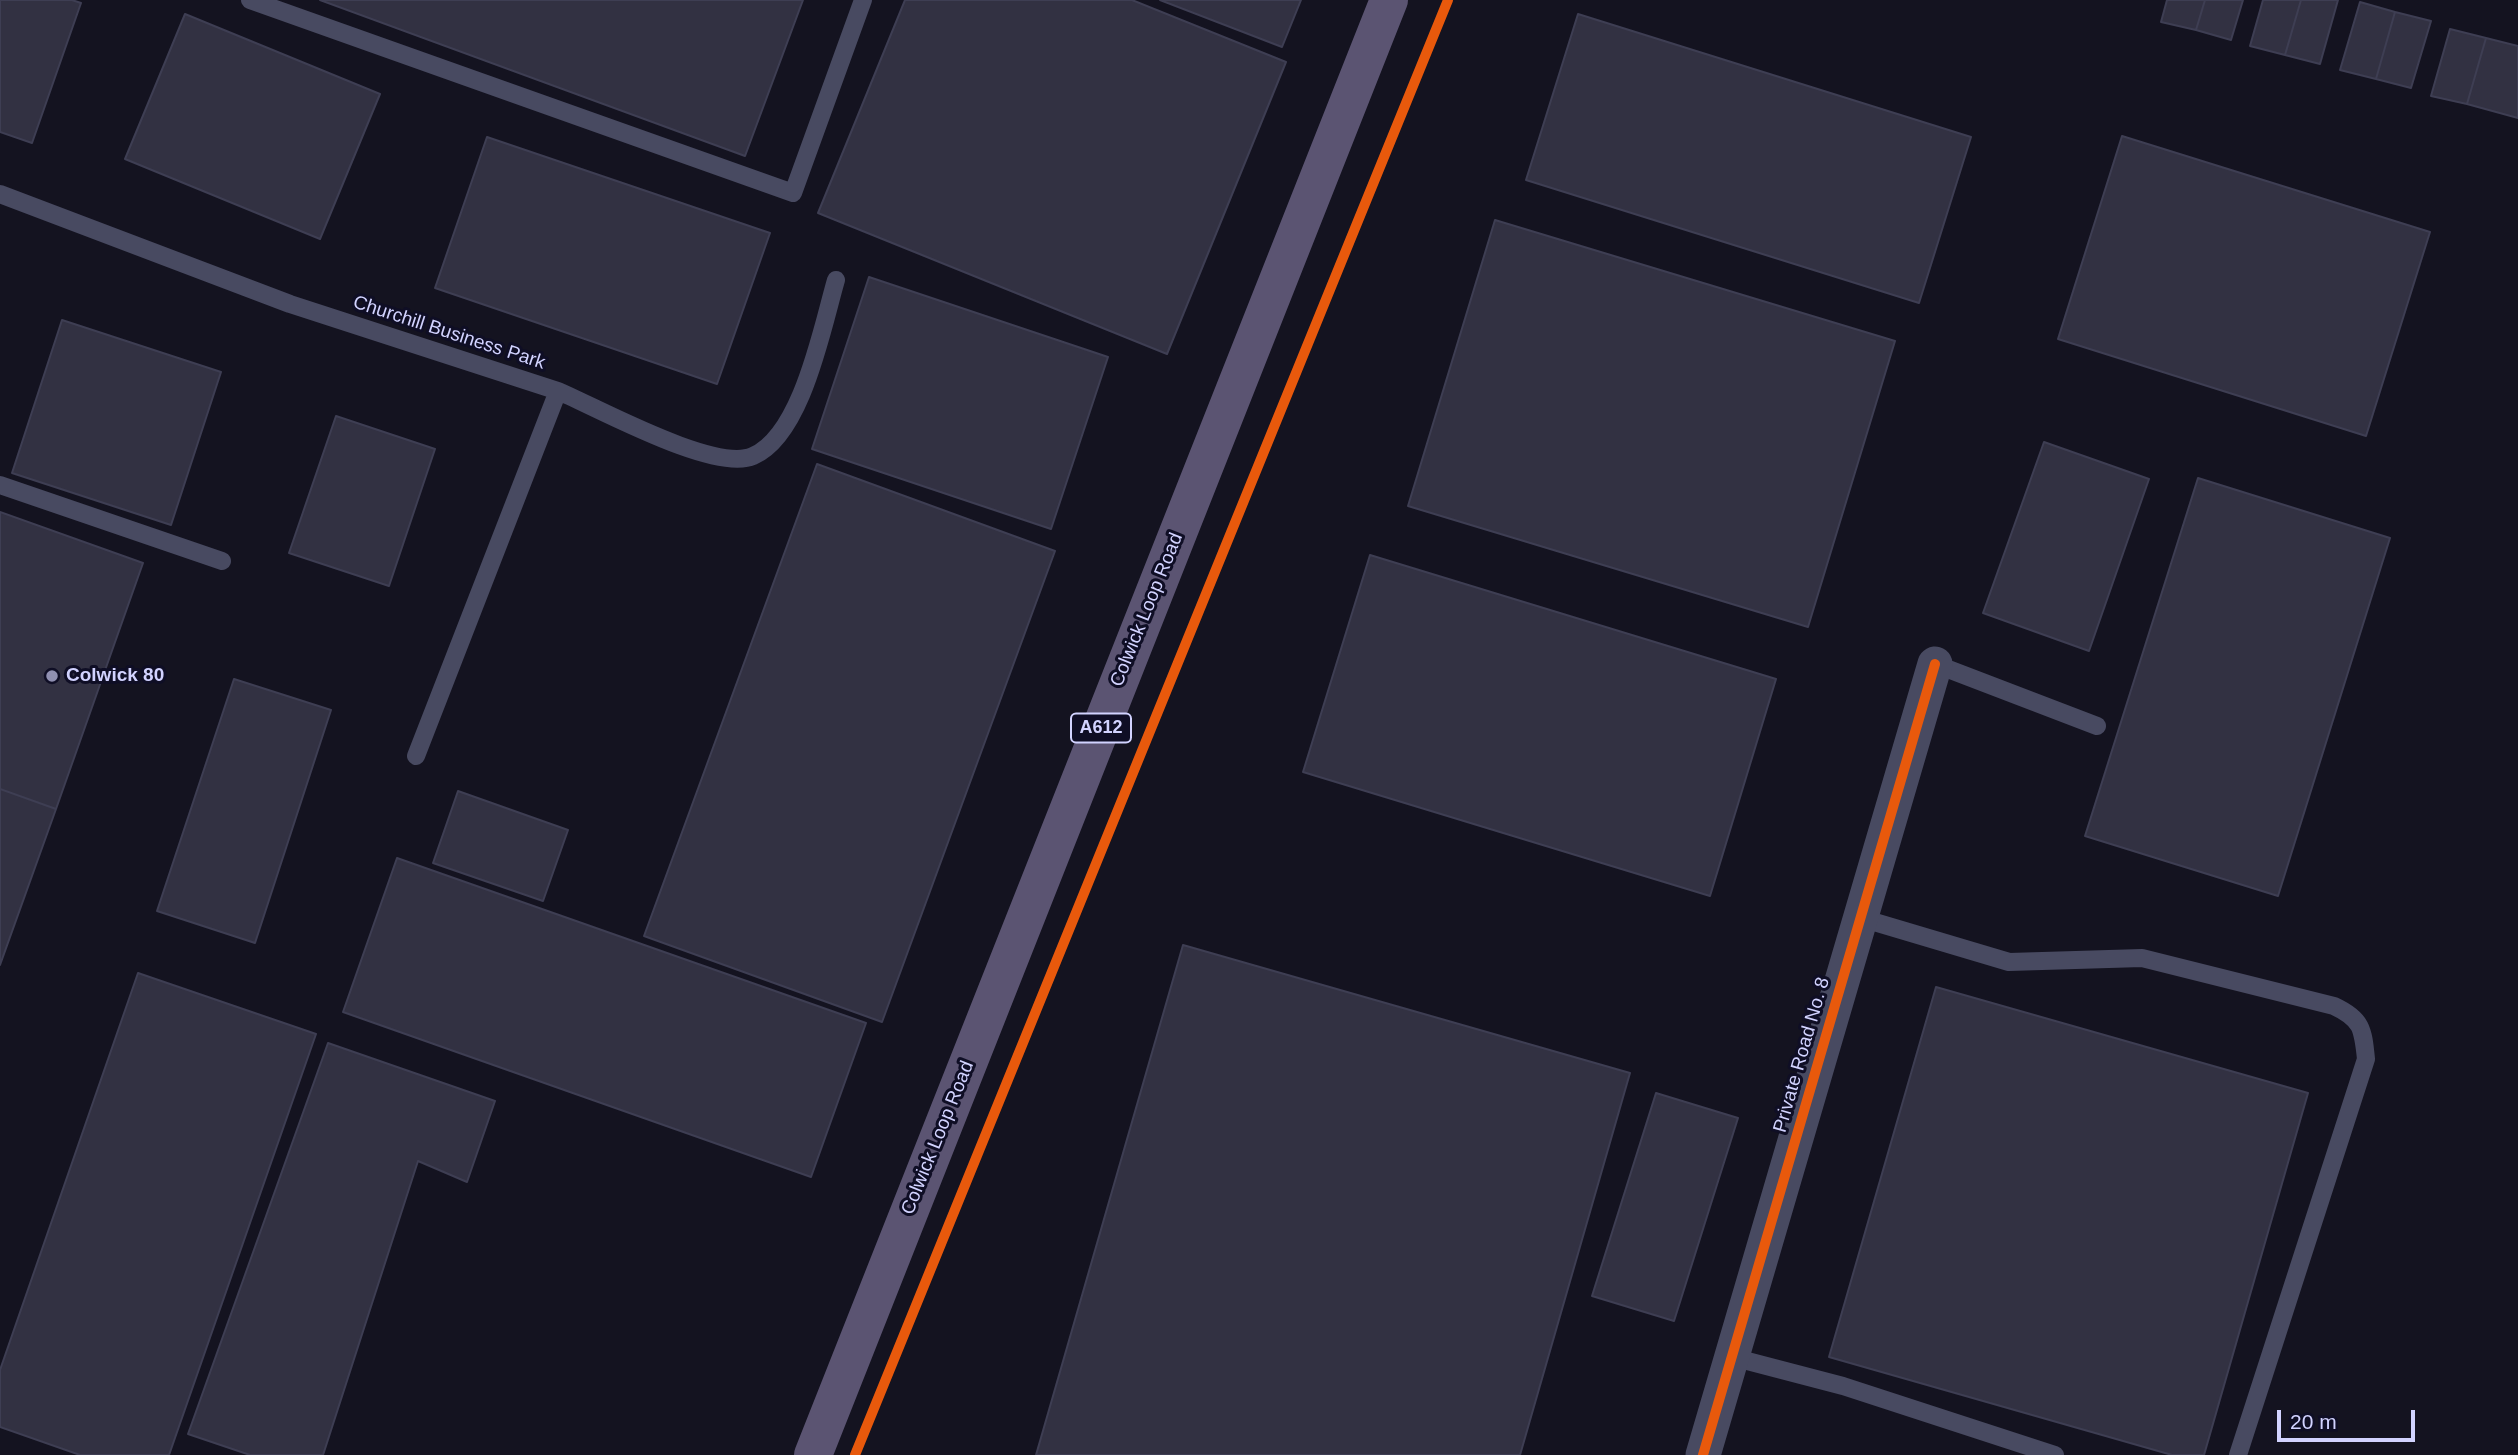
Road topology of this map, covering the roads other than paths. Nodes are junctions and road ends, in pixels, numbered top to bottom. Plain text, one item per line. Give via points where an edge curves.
1 (250, 0) edge
2 (863, 0) edge
3 (1388, 0) edge
4 (0, 194) edge
5 (836, 280) dead end
6 (558, 391) junction
7 (0, 485) edge
8 (222, 561) dead end
9 (1936, 664) joint
10 (2097, 726) dead end
11 (416, 756) dead end
12 (1861, 918) junction
13 (1732, 1357) junction
14 (813, 1455) edge
15 (1703, 1455) edge
16 (2055, 1455) edge
17 (2238, 1455) edge

1 - 2 lane via 793,193
3 - 14 main road, Colwick Loop Road / A612
4 - 6 lane, Churchill Business Park via 290,304
5 - 6 lane via 800,396 784,427 752,457 722,459 689,449
6 - 11 lane, Churchill Business Park
7 - 8 lane
9 - 10 lane
9 - 12 street, Private Road No. 8
12 - 13 street, Private Road No. 8
12 - 17 lane via 2009,962 2142,958 2353,1015 2363,1034 2366,1059
13 - 15 street, Private Road No. 8
13 - 16 lane via 1843,1386

